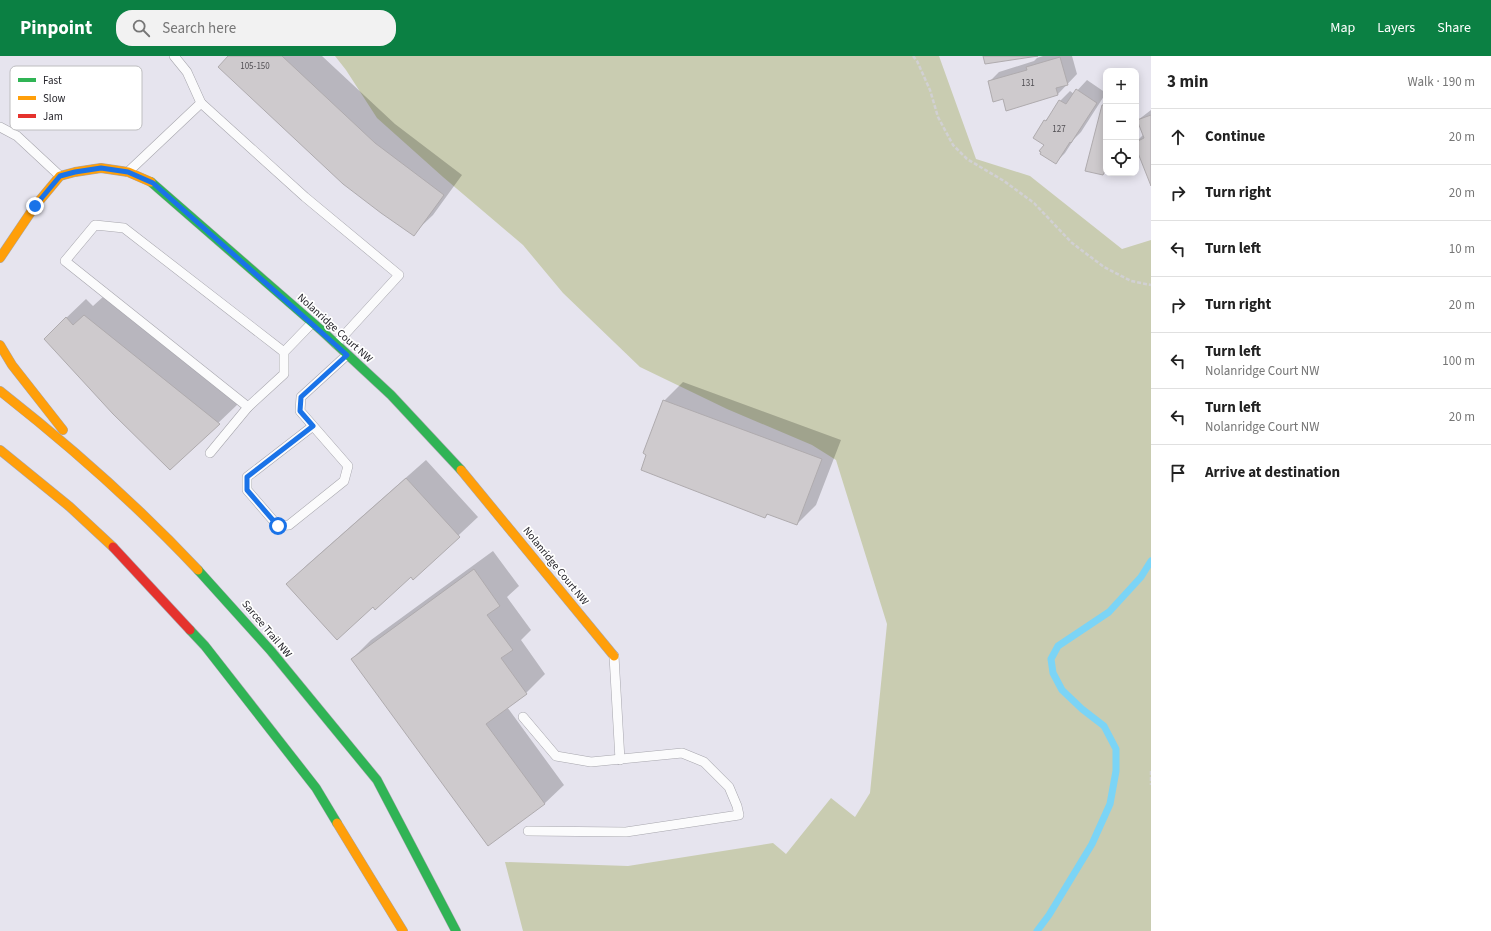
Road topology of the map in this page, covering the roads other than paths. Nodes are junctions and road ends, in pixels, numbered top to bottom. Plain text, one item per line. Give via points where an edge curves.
1 (174, 56) edge
2 (201, 103) junction
3 (0, 127) edge
4 (128, 172) junction
5 (60, 176) junction
6 (0, 258) edge
7 (312, 323) junction
8 (336, 344) junction
9 (0, 345) edge
10 (284, 352) junction
11 (347, 355) junction
12 (0, 391) edge
13 (248, 407) junction
14 (313, 426) junction
15 (0, 450) edge
16 (210, 453) dead end
17 (81, 457) junction
18 (614, 656) joint
19 (523, 717) dead end
20 (620, 760) junction
21 (528, 832) dead end
22 (403, 931) edge
23 (456, 931) edge

1 - 2 lane via 187,72
2 - 4 lane
2 - 8 lane via 305,196 399,275
3 - 5 lane via 17,136
4 - 5 main road, Nolanridge Court NW via 101,168
4 - 7 main road, Nolanridge Court NW via 153,183
5 - 6 main road via 35,206
7 - 8 main road, Nolanridge Court NW
7 - 10 lane
8 - 11 main road, Nolanridge Court NW
9 - 17 main road
10 - 13 lane via 284,374
10 - 13 lane via 124,228 95,224 65,261
11 - 14 lane via 301,397 300,411
11 - 18 main road, Nolanridge Court NW via 391,395 466,475
12 - 17 main road, Sarcee Trail NW
13 - 16 lane
14 - 14 lane via 348,466 344,481 289,525 278,526 247,490 247,477
15 - 22 main road via 70,507 110,545 205,646 316,788
17 - 23 main road, Sarcee Trail NW via 178,549 226,600 376,780
18 - 20 lane
19 - 20 lane via 556,756 591,762
20 - 21 lane via 682,753 704,762 729,787 740,815 626,832

